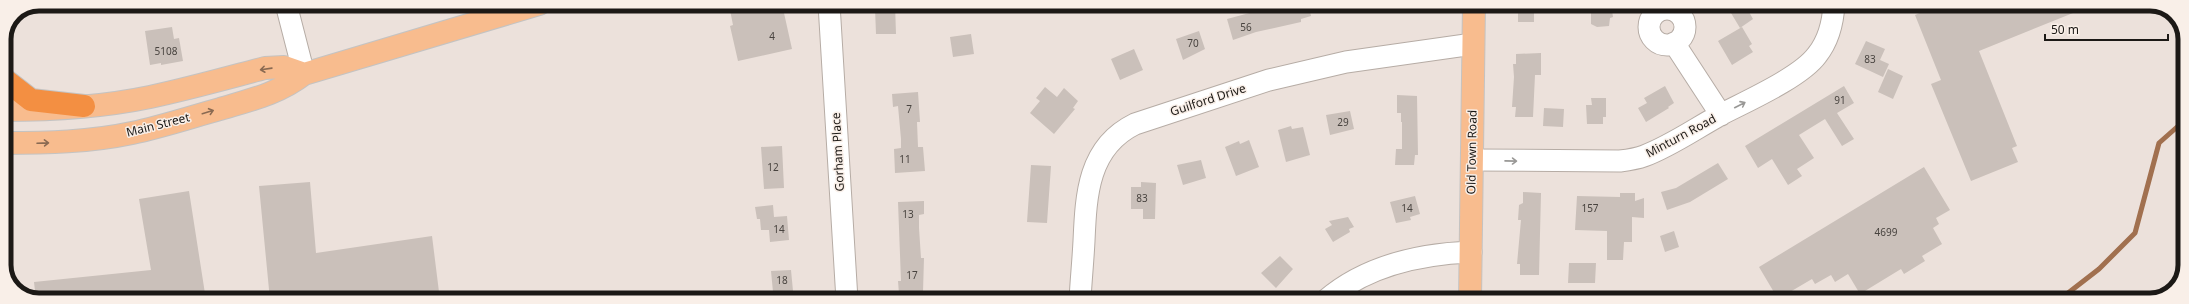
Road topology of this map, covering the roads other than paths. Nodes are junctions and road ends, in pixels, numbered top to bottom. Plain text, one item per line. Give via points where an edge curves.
1 (288, 11) edge
2 (516, 11) edge
3 (829, 11) edge
4 (1474, 11) edge
5 (1834, 11) edge
6 (1674, 43) dead end
7 (1473, 44) junction
8 (304, 74) junction
9 (11, 84) edge
10 (84, 106) junction
11 (11, 110) edge
12 (1721, 114) junction
13 (11, 143) edge
14 (1472, 160) junction
15 (1471, 252) junction
16 (847, 293) edge
17 (1080, 293) edge
18 (1336, 293) edge
19 (1470, 293) edge

1 - 8 street
2 - 8 main road, Main Street
3 - 16 street, Gorham Place
4 - 7 main road, Old Town Road
12 -> 5 street, Minturn Road via 1766,92 1817,56 1830,34
6 - 12 street
7 - 14 main road, Old Town Road
7 - 17 street, Guilford Drive via 1346,62 1269,80 1122,130 1109,142 1092,174 1086,204
8 -> 10 main road via 284,67 265,68 150,97
13 -> 8 main road, Main Street via 46,143 130,133 270,95
9 - 10 highway via 31,100
10 - 11 main road
14 -> 12 street, Minturn Road via 1553,162 1634,159 1662,149
14 - 15 main road, Old Town Road
15 - 18 street via 1440,253 1389,265
15 - 19 main road, Old Town Road

